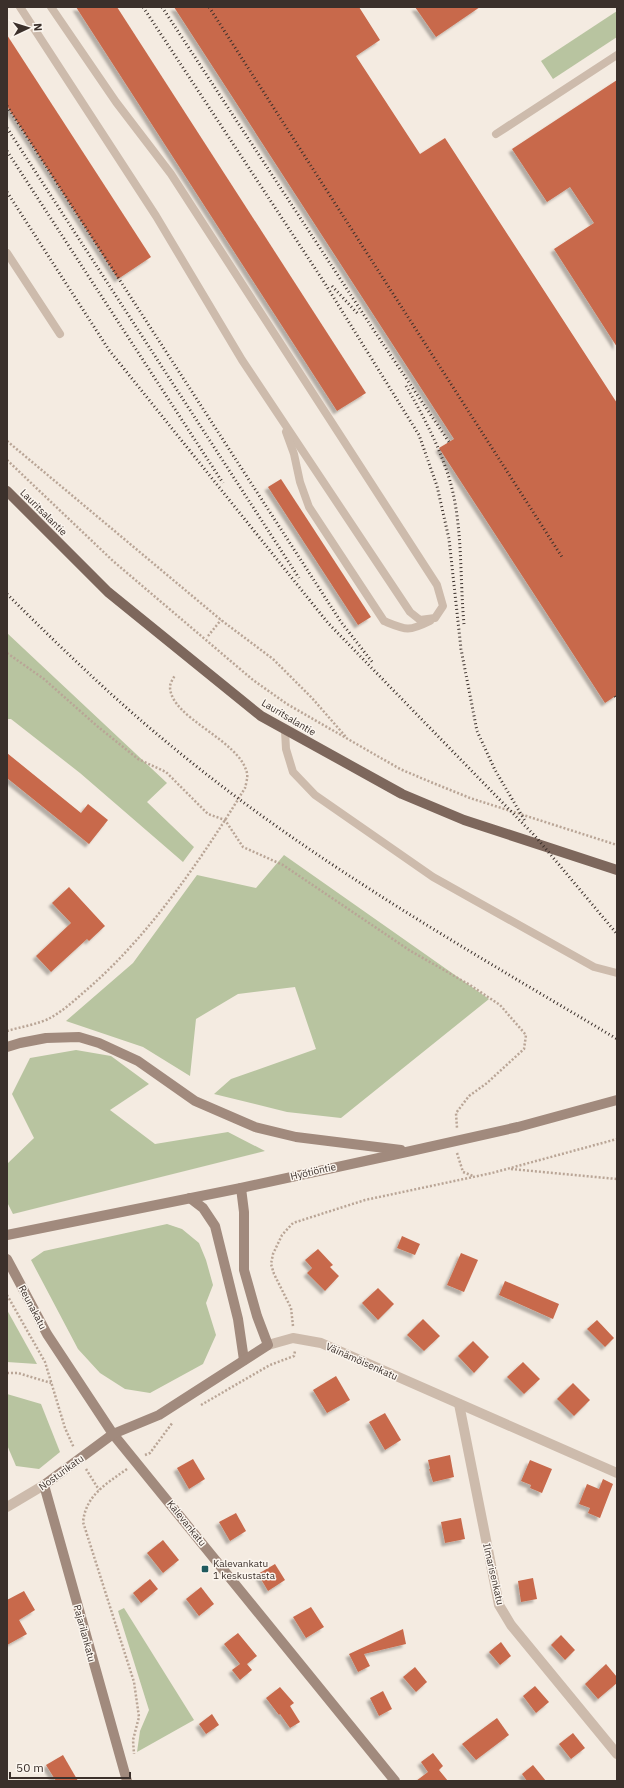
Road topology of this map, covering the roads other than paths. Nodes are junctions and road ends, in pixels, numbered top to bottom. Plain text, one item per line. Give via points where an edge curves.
1 (20, 7) edge
2 (52, 7) edge
3 (617, 55) edge
4 (496, 134) dead end
5 (7, 253) edge
6 (60, 334) dead end
7 (281, 420) junction
8 (7, 491) edge
9 (435, 618) junction
10 (286, 731) junction
11 (617, 870) edge
12 (617, 973) edge
13 (7, 1048) edge
14 (617, 1100) edge
15 (411, 1151) junction
16 (241, 1188) junction
17 (190, 1198) junction
18 (7, 1235) edge
19 (7, 1259) edge
20 (47, 1334) joint
21 (268, 1345) junction
22 (244, 1360) junction
23 (459, 1404) junction
24 (113, 1434) junction
25 (617, 1473) edge
26 (44, 1485) junction
27 (7, 1507) edge
28 (617, 1754) edge
29 (126, 1781) edge
30 (395, 1781) edge

1 - 7 lane via 156,216
2 - 9 lane via 116,102 171,174 437,585 443,606
3 - 4 lane
5 - 6 lane
7 - 9 lane via 410,612 420,620
7 - 9 lane via 309,507 384,621 401,628 414,629
8 - 10 main road, Lauritsalantie via 108,592 261,716
10 - 11 main road, Lauritsalantie via 402,794 464,820
10 - 12 lane via 286,749 293,772 315,795 433,876 594,967
13 - 15 main road via 46,1038 79,1037 99,1042 138,1061 195,1101 255,1127 296,1137
14 - 15 main road, Hyötiöntie via 579,1112
15 - 16 main road, Hyötiöntie
16 - 17 main road, Hyötiöntie
16 - 21 main road via 244,1212 244,1270
17 - 18 main road, Hyötiöntie
17 - 22 main road via 203,1208 215,1226 236,1312
19 - 20 main road, Reunakatu
20 - 24 main road, Kalevankatu
21 - 22 main road, Väinämöisenkatu
21 - 23 street, Väinämöisenkatu via 293,1338 321,1343
22 - 24 main road, Väinämöisenkatu via 159,1415
23 - 25 street, Väinämöisenkatu
23 - 28 street, Ilmarisenkatu via 499,1605 511,1625
24 - 26 main road, Nosturikatu
24 - 30 main road, Kalevankatu
26 - 27 street, Nosturikatu
26 - 29 main road, Pajarilankatu

